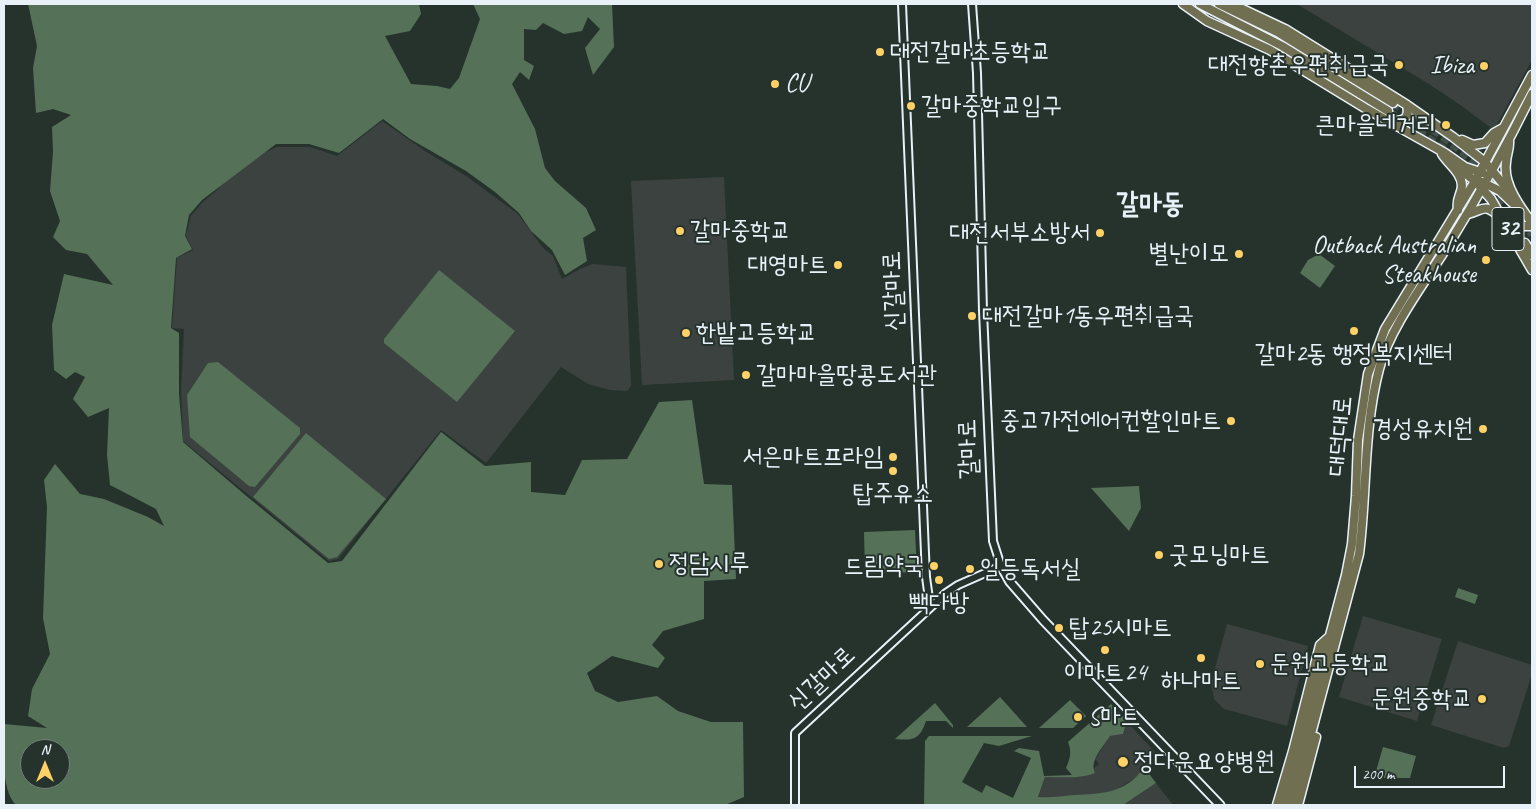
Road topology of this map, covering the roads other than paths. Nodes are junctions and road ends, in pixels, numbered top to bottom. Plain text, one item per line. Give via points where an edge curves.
1 (902, 4) edge
2 (972, 4) edge
3 (1183, 4) edge
4 (1200, 4) edge
5 (1219, 4) edge
6 (1232, 4) edge
7 (1244, 6) edge
8 (1532, 75) edge
9 (1532, 94) edge
10 (1392, 102) tunnel mouth
11 (1407, 104) junction
12 (1388, 111) tunnel mouth
13 (1389, 122) junction
14 (1503, 128) junction
15 (1453, 137) junction
16 (1422, 140) junction
17 (1509, 140) junction
18 (1442, 154) junction
19 (1485, 162) junction
20 (1493, 171) junction
21 (1480, 173) junction
22 (1475, 181) junction
23 (1484, 186) junction
24 (1517, 201) junction
25 (1458, 210) junction
26 (1467, 215) junction
27 (1526, 215) junction
28 (1505, 222) junction
29 (1532, 224) edge
30 (1522, 245) junction
31 (1532, 255) edge
32 (1532, 270) edge
33 (1001, 566) junction
34 (930, 606) junction
35 (1334, 637) junction
36 (1312, 678) junction
37 (1313, 698) junction
38 (1293, 801) edge
39 (795, 805) edge
40 (1220, 805) edge
41 (1277, 805) edge
42 (1285, 805) edge

1 - 34 street, 신갈마로 via 926,577
2 - 33 street, 갈마로 via 991,503 993,541
3 - 13 main road, 32 via 1202,18 1270,50
4 - 12 main road via 1282,46
5 - 10 main road via 1279,33
6 - 7 main road, 32
7 - 11 main road, 32
8 - 14 main road, 대덕대로
9 - 17 main road, 대덕대로
11 - 13 main road via 1406,118
11 - 15 main road, 32
13 - 16 main road, 32
14 - 15 main road via 1480,144 1466,143
14 - 19 main road, 대덕대로
15 - 19 main road, 32
16 - 18 main road, 32
16 - 21 main road
17 - 20 main road, 대덕대로
17 - 24 main road via 1506,171
18 - 22 main road, 32
18 - 25 main road via 1461,179 1456,200
19 - 20 main road, 32
19 - 21 main road, 대덕대로
20 - 21 main road
20 - 23 main road, 대덕대로
20 - 24 main road, 32
21 - 22 main road, 대덕대로
22 - 23 main road
22 - 25 main road, 대덕대로
23 - 26 main road, 대덕대로
23 - 27 main road via 1500,191
23 - 28 main road, 32
24 - 27 main road, 32
25 - 35 main road, 대덕대로 via 1385,329 1368,374 1358,440 1352,544
26 - 28 main road via 1486,208
26 - 35 main road, 대덕대로 via 1393,334 1379,368 1369,416 1359,554
27 - 29 main road, 32
28 - 30 main road, 32
29 - 30 main road via 1521,226 1517,231
30 - 31 main road, 32
30 - 32 main road, 32
33 - 34 street, 신갈마로 via 958,585
33 - 40 main road, 갈마로 via 1010,582 1043,620
34 - 39 street, 신갈마로 via 795,733
35 - 36 main road via 1320,645
35 - 37 main road, 대덕대로
35 - 38 main road, 대덕대로
36 - 37 main road
36 - 41 main road
37 - 38 main road, 대덕대로
38 - 42 main road, 대덕대로

